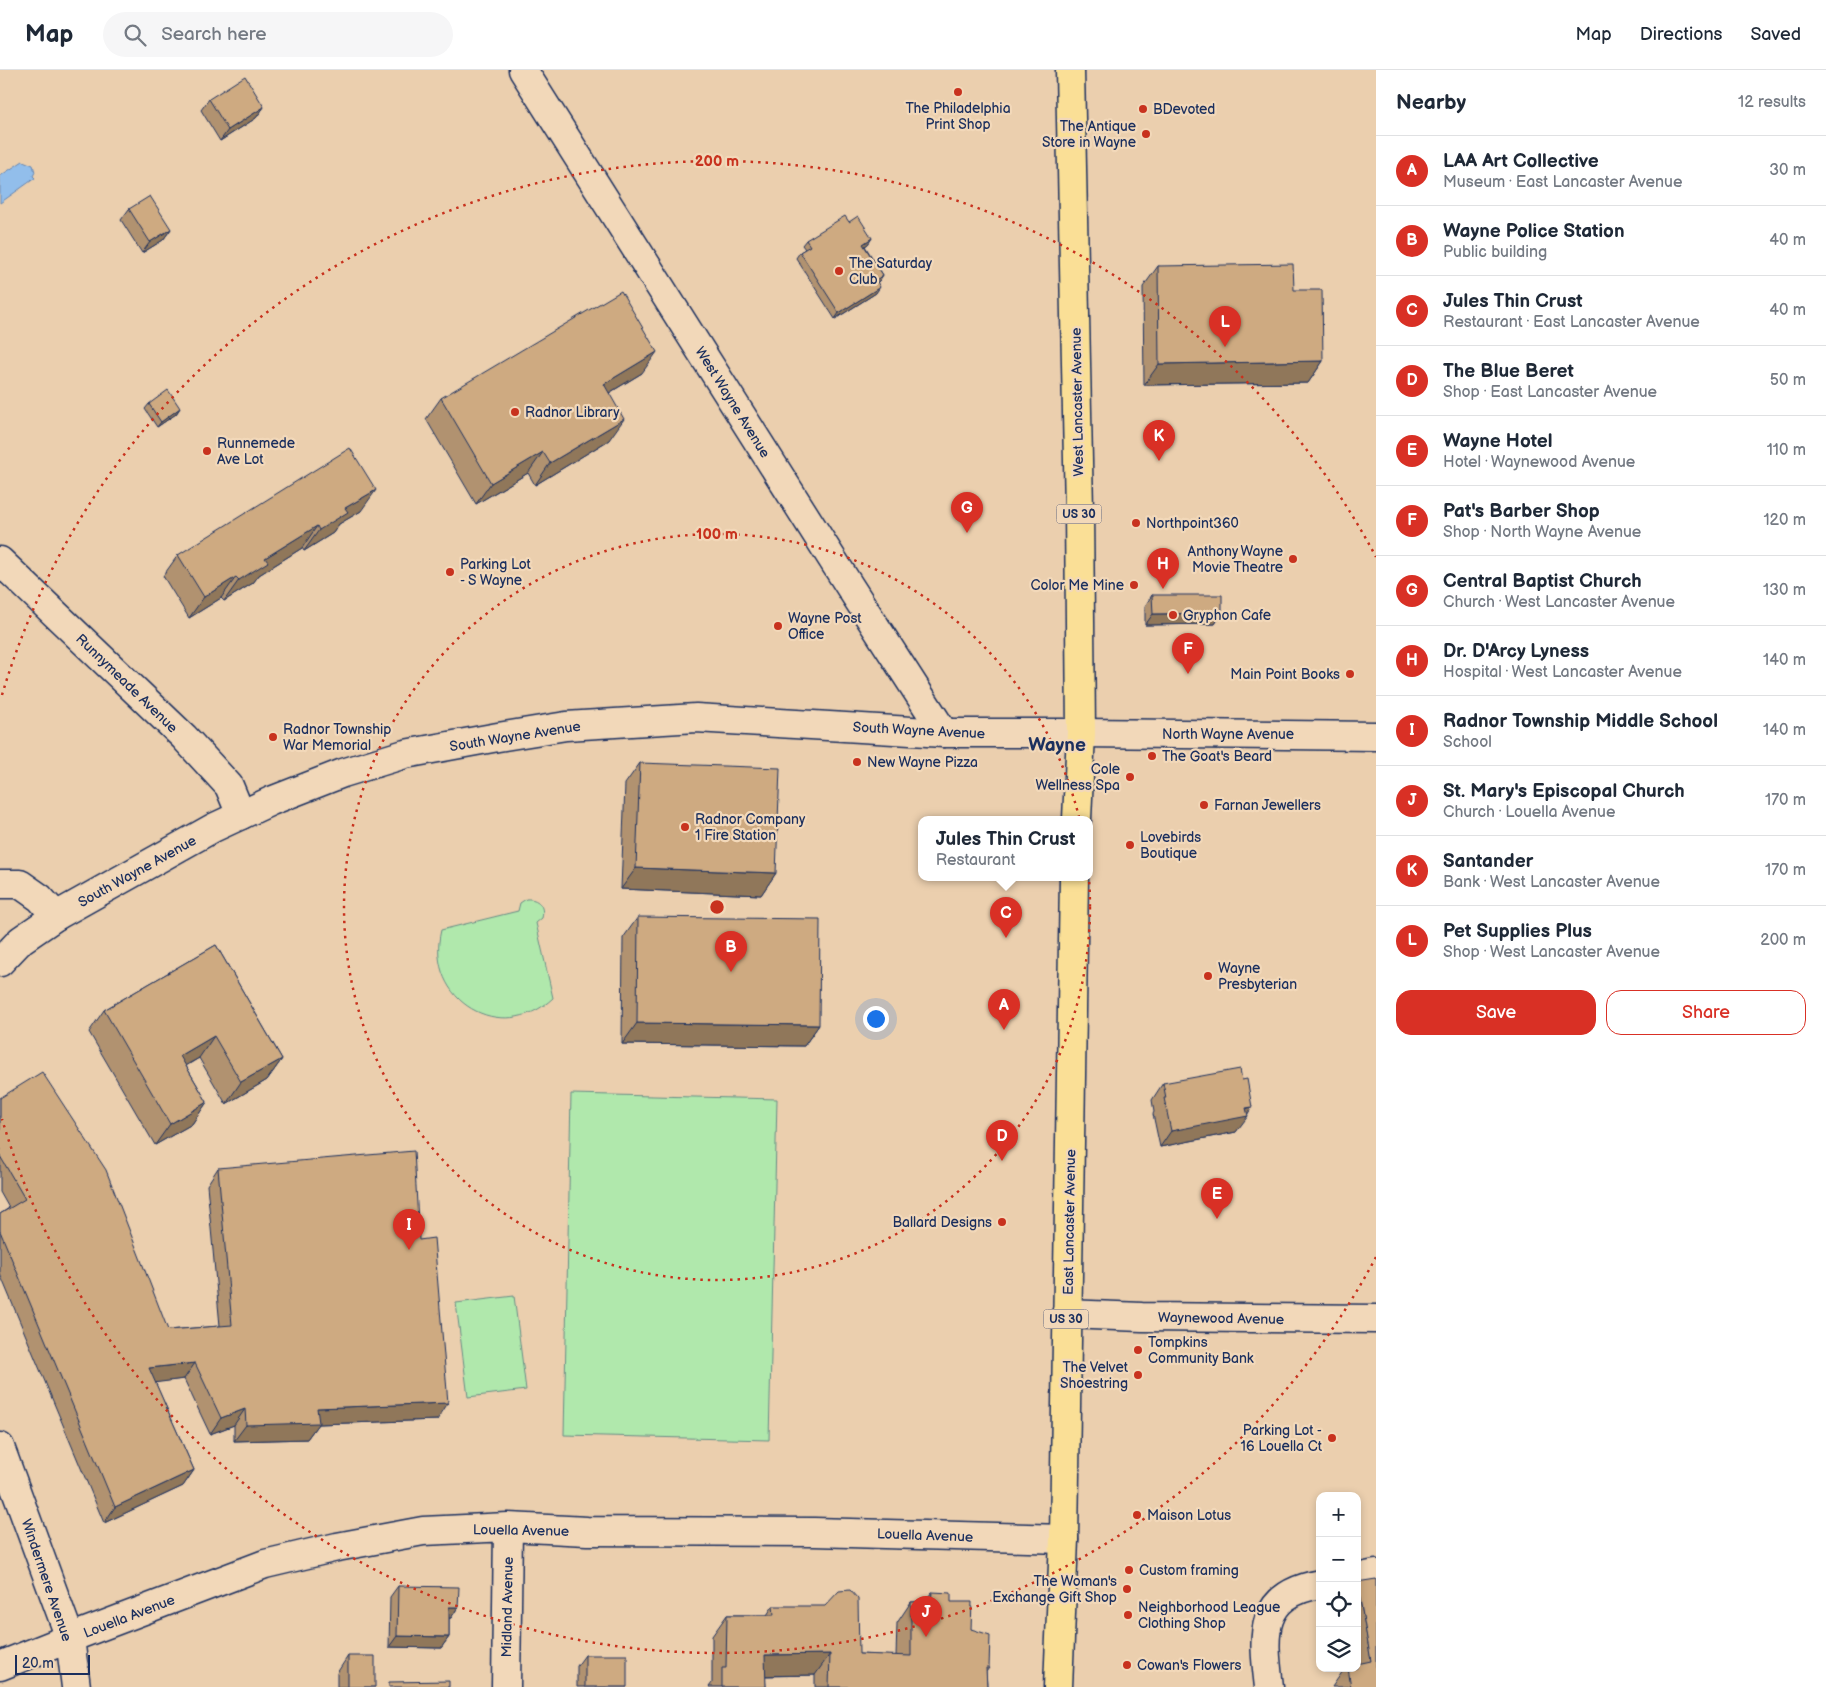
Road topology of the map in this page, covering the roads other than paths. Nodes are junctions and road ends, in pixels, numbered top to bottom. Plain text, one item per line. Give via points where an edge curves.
1 (523, 70) edge
2 (1070, 70) edge
3 (0, 561) edge
4 (944, 733) junction
5 (1081, 733) junction
6 (1376, 736) edge
7 (241, 815) junction
8 (1077, 816) edge
9 (1074, 881) edge
10 (0, 884) edge
11 (56, 916) junction
12 (0, 962) edge
13 (1066, 1314) junction
14 (1376, 1319) edge
15 (0, 1447) edge
16 (508, 1527) junction
17 (1064, 1539) junction
18 (1376, 1574) edge
19 (1361, 1577) edge
20 (1316, 1585) edge
21 (70, 1638) junction
22 (0, 1666) edge
23 (76, 1687) edge
24 (506, 1687) edge
25 (1058, 1687) edge
26 (1269, 1687) edge

1 - 4 street, West Wayne Avenue
2 - 5 highway, West Lancaster Avenue / US 30
3 - 7 street, Runnymeade Avenue via 184,737 229,786
4 - 5 street, South Wayne Avenue
4 - 7 street, South Wayne Avenue via 696,718 566,726 405,754 343,773
5 - 6 street, North Wayne Avenue
5 - 8 highway, US 30
7 - 11 street, South Wayne Avenue
9 - 13 highway, East Lancaster Avenue / US 30
10 - 11 street via 20,884 40,898
11 - 12 street via 21,940
13 - 14 street, Waynewood Avenue
13 - 17 highway, East Lancaster Avenue / US 30
15 - 21 street, Windermere Avenue
16 - 17 street, Louella Avenue
16 - 21 street, Louella Avenue via 423,1531 265,1564
16 - 24 street, Midland Avenue
17 - 25 highway, East Lancaster Avenue / US 30
18 - 19 street
20 - 26 street via 1284,1598 1269,1618 1265,1651
21 - 22 street, Louella Avenue
21 - 23 street, Windermere Avenue

